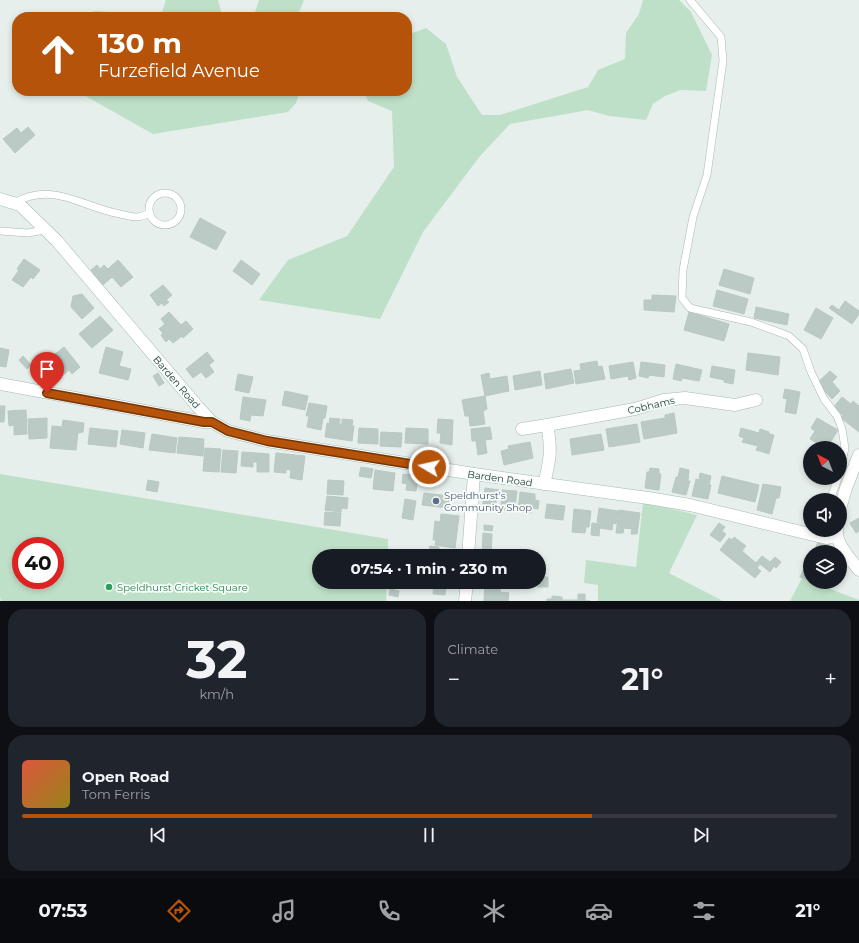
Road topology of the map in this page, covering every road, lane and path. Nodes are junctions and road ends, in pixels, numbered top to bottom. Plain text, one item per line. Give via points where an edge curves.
1 (690, 0) edge
2 (0, 199) edge
3 (14, 203) junction
4 (150, 213) junction
5 (44, 230) junction
6 (0, 231) edge
7 (0, 384) edge
8 (756, 400) dead end
9 (212, 422) junction
10 (547, 425) junction
11 (522, 429) dead end
12 (844, 441) edge
13 (859, 455) edge
14 (474, 474) junction
15 (544, 484) junction
16 (845, 493) edge
17 (803, 527) edge
18 (834, 537) edge
19 (469, 549) edge
20 (859, 570) edge
21 (467, 589) edge
22 (466, 601) edge

1 - 12 lane via 721,37 723,61 707,175 693,217 682,298 690,308 750,322 789,336 803,349 824,399 837,416
2 - 3 street, Barden Road
3 - 4 lane via 36,194 48,194 118,214 136,217
3 - 5 street, Barden Road via 20,205
4 - 4 lane via 151,203 162,194 172,195 180,202 179,217 171,224 161,224 152,218
5 - 6 lane via 28,233
5 - 9 street, Barden Road via 57,241
7 - 9 street
8 - 10 street, Cobhams via 735,405 685,398 664,400 635,409
9 - 14 street, Barden Road via 228,431 267,441
10 - 11 street, Cobhams
10 - 15 street via 550,463
13 - 16 street
14 - 15 street, Barden Road
14 - 19 street
15 - 17 street, Barden Road via 690,505
18 - 20 street
21 - 22 street

